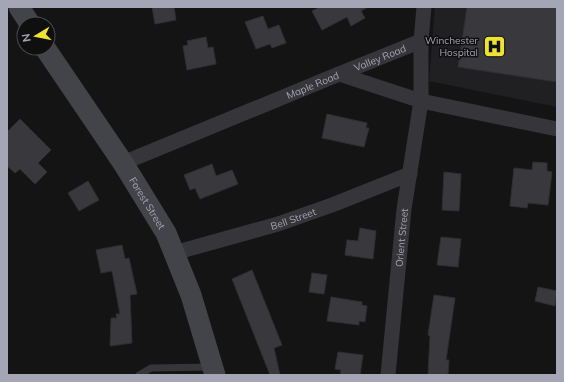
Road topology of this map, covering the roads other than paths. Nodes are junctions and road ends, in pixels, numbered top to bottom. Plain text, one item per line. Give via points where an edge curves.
1 (19, 7) edge
2 (424, 7) edge
3 (25, 16) edge
4 (421, 41) junction
5 (51, 56) edge
6 (339, 74) junction
7 (421, 101) junction
8 (557, 129) edge
9 (123, 163) junction
10 (410, 174) junction
11 (174, 253) junction
12 (214, 371) edge
13 (139, 375) edge
14 (388, 375) edge

1 - 3 main road
2 - 4 street, Valley Road
4 - 6 street, Valley Road
4 - 7 street, Valley Road
5 - 9 main road, Forest Street
6 - 7 street, Maple Road
6 - 9 street, Maple Road
7 - 8 street, Maple Road
7 - 10 street, Orient Street
9 - 11 main road, Forest Street via 166,233
10 - 11 street, Bell Street via 278,224
10 - 14 street, Orient Street via 404,208
11 - 12 main road, Forest Street via 191,295
12 - 13 lane via 151,368

